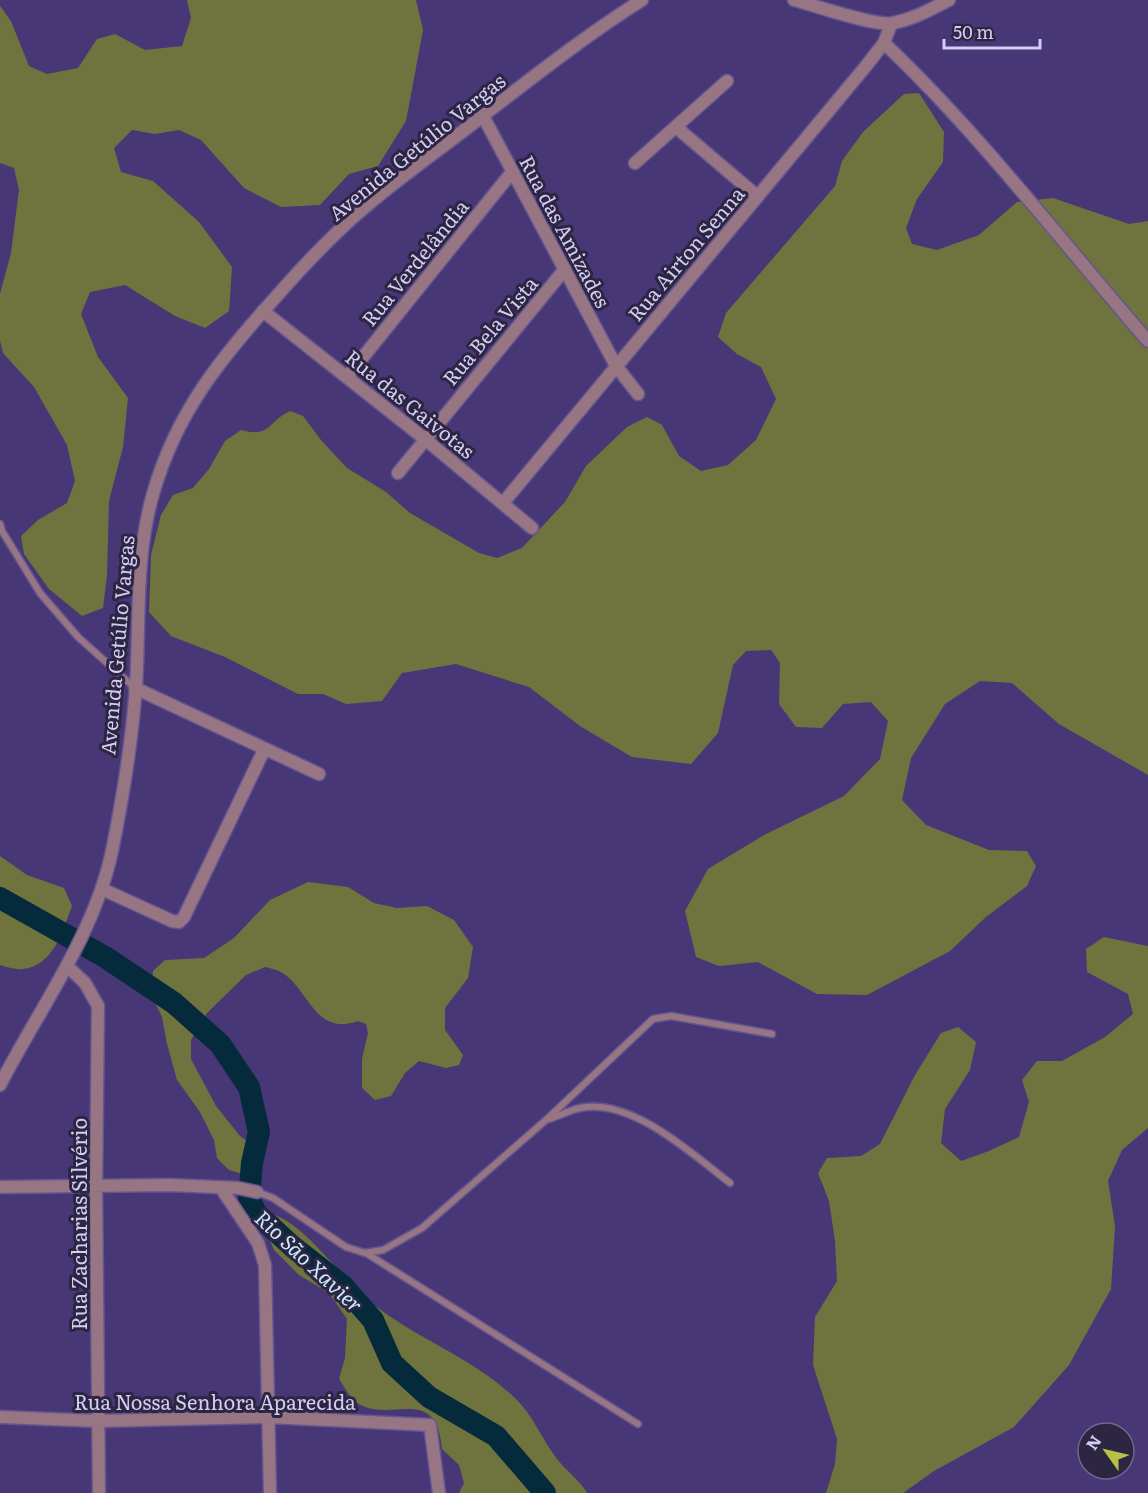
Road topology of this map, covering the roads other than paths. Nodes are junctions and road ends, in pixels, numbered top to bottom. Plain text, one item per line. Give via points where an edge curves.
1 (642, 0) edge
2 (794, 0) edge
3 (949, 0) edge
4 (891, 24) junction
5 (884, 43) junction
6 (726, 81) dead end
7 (483, 116) junction
8 (676, 126) junction
9 (635, 163) dead end
10 (512, 172) junction
11 (757, 196) junction
12 (565, 269) junction
13 (263, 311) junction
14 (1148, 341) edge
15 (616, 366) junction
16 (347, 377) junction
17 (638, 394) dead end
18 (425, 439) junction
19 (398, 474) dead end
20 (503, 503) junction
21 (0, 524) edge
22 (532, 528) dead end
23 (135, 688) junction
24 (264, 750) junction
25 (319, 774) dead end
26 (102, 889) junction
27 (67, 966) junction
28 (772, 1034) dead end
29 (0, 1085) edge
30 (546, 1120) junction
31 (730, 1183) dead end
32 (0, 1187) edge
33 (96, 1187) junction
34 (221, 1188) junction
35 (257, 1192) joint
36 (365, 1253) junction
37 (0, 1417) edge
38 (269, 1417) junction
39 (98, 1421) junction
40 (638, 1424) dead end
41 (99, 1493) edge
42 (270, 1493) edge
43 (439, 1493) edge

1 - 7 street, Avenida Getúlio Vargas via 598,28
2 - 4 street
3 - 4 street
4 - 5 street, Rua Airton Senna
5 - 11 street, Rua Airton Senna
5 - 14 street via 966,127
6 - 8 street
7 - 10 street, Rua das Amizades
7 - 13 street, Avenida Getúlio Vargas via 363,208
8 - 9 street
8 - 11 street
10 - 12 street, Rua das Amizades
10 - 16 street, Rua Verdelândia
11 - 15 street, Rua Airton Senna
12 - 15 street, Rua das Amizades
12 - 18 street, Rua Bela Vista
13 - 16 street, Rua das Gaivotas
13 - 23 street, Avenida Getúlio Vargas via 196,396 167,452 141,551
15 - 17 street, Rua das Amizades
15 - 20 street, Rua Airton Senna
16 - 18 street, Rua das Gaivotas
18 - 19 street, Rua Bela Vista
18 - 20 street, Rua das Gaivotas
20 - 22 street, Rua das Gaivotas
21 - 23 lane via 40,593 78,637
23 - 24 street
23 - 26 street, Avenida Getúlio Vargas via 112,852
24 - 25 street
24 - 26 street via 179,922
26 - 27 street, Avenida Getúlio Vargas
27 - 29 street, Avenida Getúlio Vargas
27 - 33 street, Rua Zacharias Silvério via 85,983 98,1006
28 - 30 lane via 671,1016 653,1019
30 - 31 lane via 582,1108 616,1109 657,1127
30 - 36 lane via 422,1228 383,1250
32 - 33 street
33 - 34 street
33 - 39 street, Rua Zacharias Silvério
34 - 35 street
34 - 38 street via 258,1243 265,1265
35 - 36 lane via 273,1198 346,1247
36 - 40 lane
37 - 39 street, Rua Nossa Senhora Aparecida
38 - 39 street, Rua Nossa Senhora Aparecida
38 - 42 street
38 - 43 street, Rua Nossa Senhora Aparecida via 430,1425
39 - 41 street, Rua Zacharias Silvério

